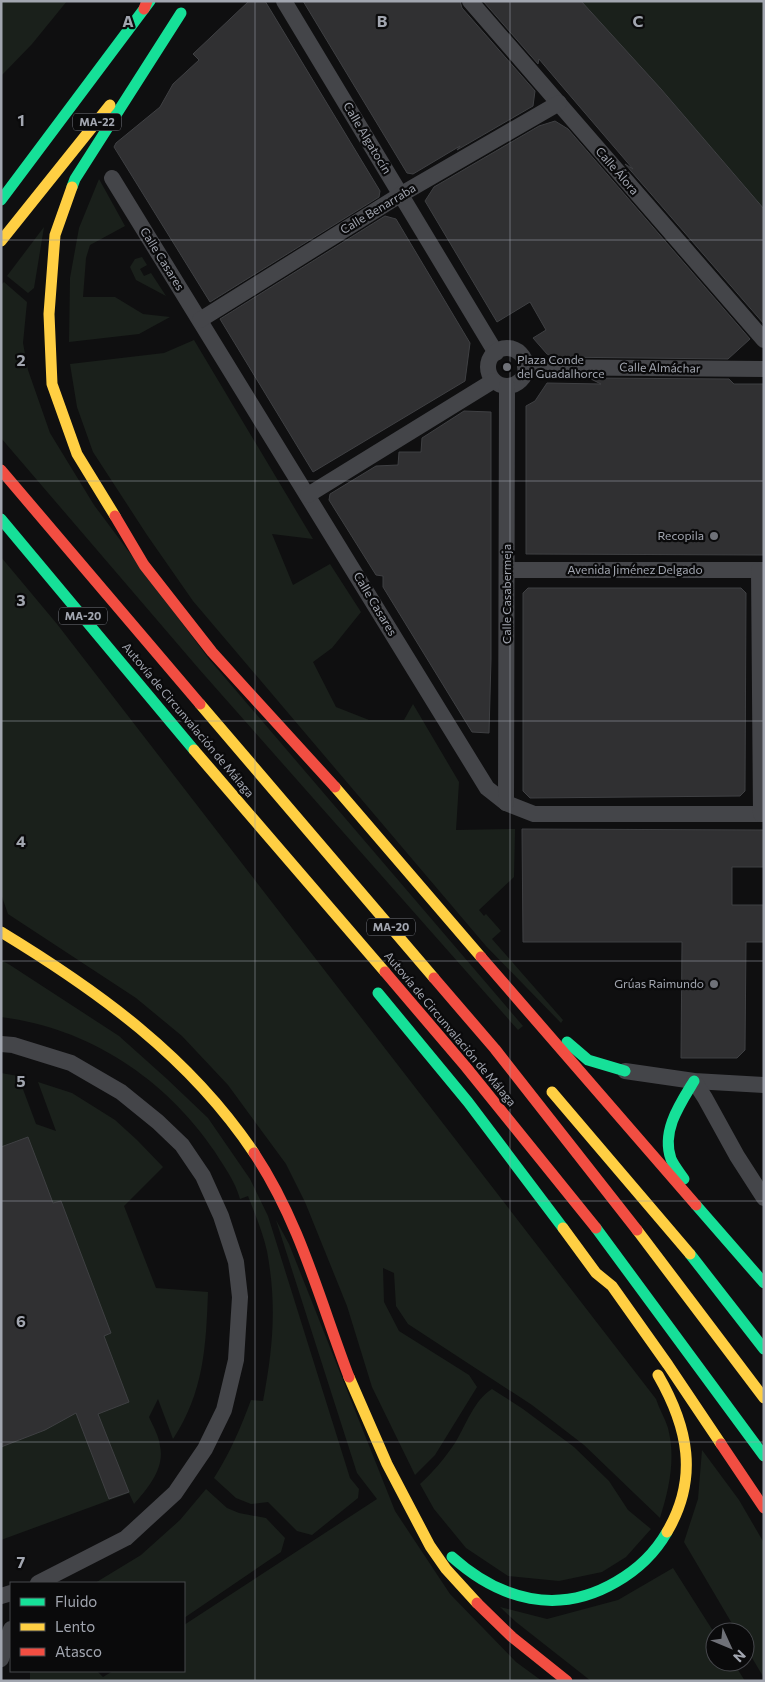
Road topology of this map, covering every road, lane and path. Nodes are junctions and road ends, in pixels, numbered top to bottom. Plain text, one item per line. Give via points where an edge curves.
1 (284, 1) edge
2 (470, 1) edge
3 (147, 4) edge
4 (560, 103) junction
5 (112, 178) dead end
6 (400, 195) junction
7 (1, 200) edge
8 (1, 241) edge
9 (200, 320) junction
10 (764, 340) edge
11 (496, 352) junction
12 (526, 367) junction
13 (764, 369) edge
14 (500, 383) junction
15 (1, 470) edge
16 (308, 495) junction
17 (1, 519) edge
18 (507, 570) junction
19 (762, 570) edge
20 (506, 802) junction
21 (762, 814) edge
22 (272, 841) junction
23 (289, 876) dead end
24 (389, 925) junction
25 (1, 932) edge
26 (425, 950) dead end
27 (373, 986) dead end
28 (522, 1005) junction
29 (1, 1044) edge
30 (624, 1071) joint
31 (694, 1081) junction
32 (764, 1085) edge
33 (547, 1087) dead end
34 (764, 1198) edge
35 (705, 1214) junction
36 (596, 1273) junction
37 (764, 1283) edge
38 (620, 1318) dead end
39 (764, 1349) edge
40 (651, 1364) dead end
41 (764, 1398) edge
42 (764, 1456) edge
43 (764, 1508) edge
44 (419, 1524) junction
45 (40, 1582) edge
46 (10, 1632) edge
47 (1, 1659) edge
48 (568, 1681) edge

1 - 6 street, Calle Algatocín
2 - 4 street, Calle Álora
3 - 7 main road, MA-22
4 - 6 street, Calle Benarraba
4 - 10 street, Calle Álora
5 - 9 street, Calle Casares
6 - 9 street, Calle Benarraba
6 - 11 street, Calle Algatocín
8 - 28 main road, MA-22 via 183,10 75,179 54,234 50,314 52,384 77,454 144,565 212,652 360,814
9 - 16 street, Calle Casares
11 - 12 street via 506,349 518,352
11 - 14 street via 489,363 490,375
12 - 13 street, Calle Almáchar
12 - 14 street via 518,382
14 - 16 street
14 - 18 street, Calle Casabermeja
15 - 24 main road, Autovía de Circunvalación de Málaga / MA-20
16 - 20 street, Calle Casares via 487,788
17 - 22 main road, Autovía de Circunvalación de Málaga / MA-20
18 - 19 street, Avenida Jiménez Delgado
18 - 20 street, Calle Casabermeja
19 - 21 street
20 - 21 street, Calle Casares via 534,814
22 - 23 main road
22 - 42 main road, Autovía de Circunvalación de Málaga / MA-20 via 466,1066 591,1222
24 - 26 main road
24 - 41 main road, Autovía de Circunvalación de Málaga / MA-20 via 495,1049
25 - 44 main road via 88,988 160,1043 211,1094 242,1133 287,1208 372,1432
27 - 36 main road via 468,1102
28 - 30 main road via 588,1060
28 - 35 main road
29 - 45 street via 71,1063 122,1092 182,1145 203,1176 221,1216 236,1262 240,1297 236,1360 224,1410 205,1449 175,1493 126,1538
30 - 31 street
31 - 32 street
31 - 34 street
31 - 35 main road via 673,1115 668,1135 671,1158
33 - 39 main road via 683,1245
35 - 37 main road
36 - 38 main road
36 - 43 main road via 612,1286 668,1364
40 - 44 main road via 667,1389 678,1419 686,1445 687,1470 683,1497 670,1530 651,1556 626,1578 595,1594 564,1601 525,1598 466,1571
44 - 48 main road via 431,1548 465,1590 505,1630
46 - 47 street

